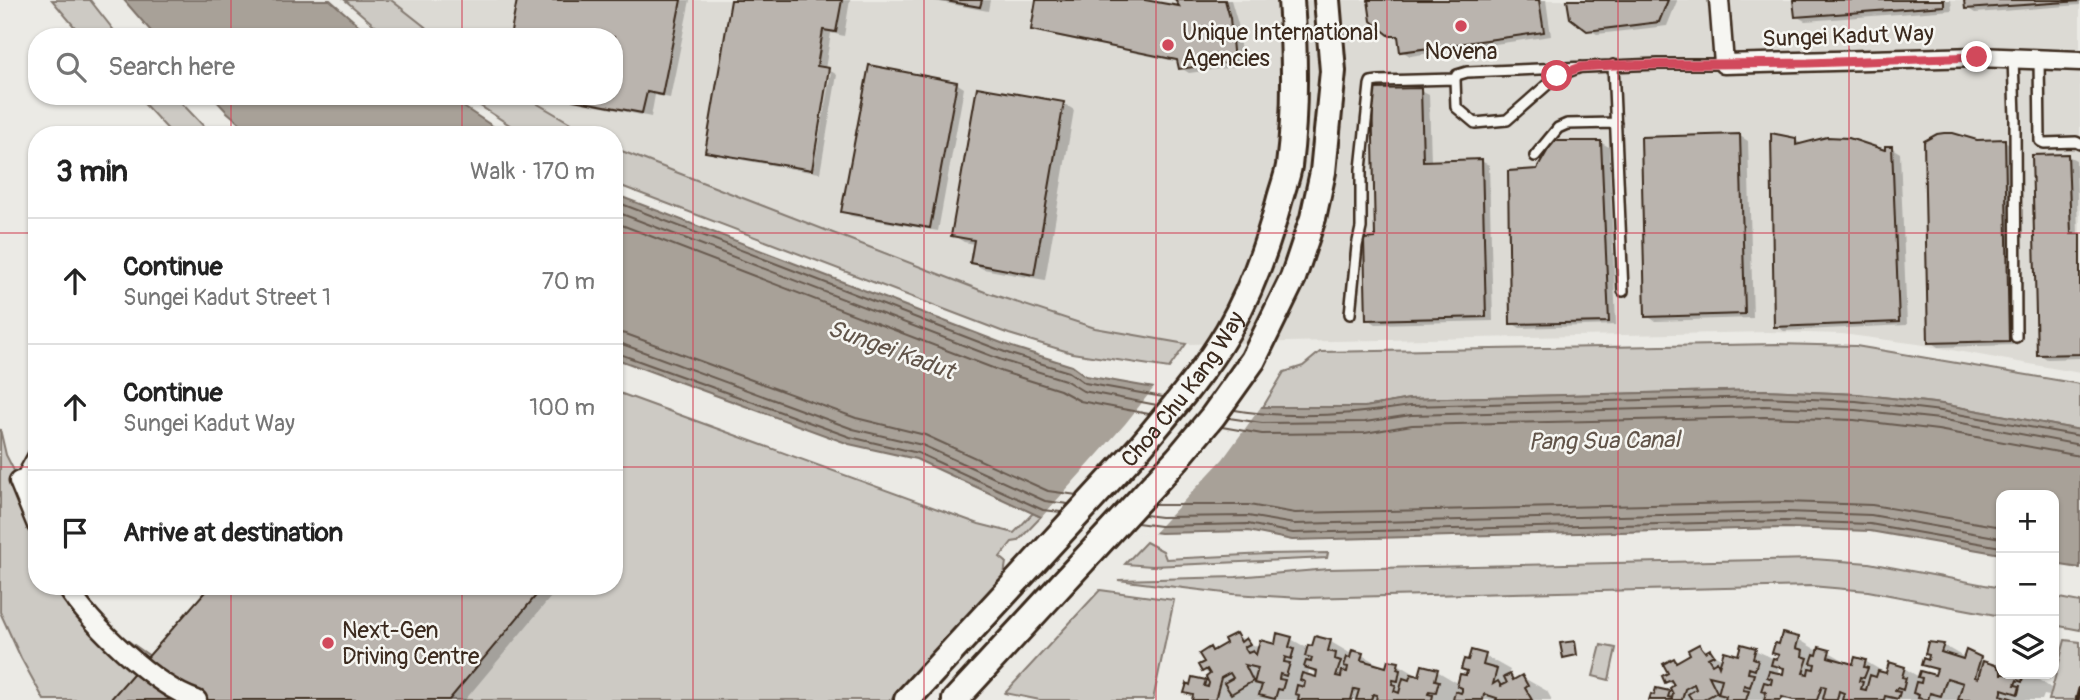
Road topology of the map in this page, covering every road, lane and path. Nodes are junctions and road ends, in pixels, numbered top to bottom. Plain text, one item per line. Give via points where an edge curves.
1 (1291, 0) edge
2 (1327, 0) edge
3 (1719, 0) edge
4 (2013, 57) junction
5 (2039, 58) junction
6 (2080, 61) edge
7 (1724, 64) junction
8 (1614, 65) junction
9 (1581, 67) junction
10 (1455, 79) junction
11 (1616, 123) junction
12 (2080, 144) edge
13 (1535, 156) dead end
14 (1623, 291) dead end
15 (1350, 313) dead end
16 (2016, 337) dead end
17 (28, 464) edge
18 (19, 481) joint
19 (28, 503) edge
20 (72, 595) edge
21 (197, 700) edge
22 (907, 700) edge
23 (955, 700) edge

1 - 22 main road, Choa Chu Kang Way via 1294,48 1289,168 1255,277 1228,331 1140,447
2 - 23 main road, Choa Chu Kang Way via 1333,71 1323,172 1293,278 1253,360 1187,448
3 - 7 street
4 - 5 street, Sungei Kadut Way
4 - 7 street, Sungei Kadut Way
4 - 16 lane
5 - 6 street, Sungei Kadut Way
5 - 12 lane via 2040,141
7 - 8 lane
8 - 9 lane
8 - 11 lane
9 - 10 lane via 1467,72
9 - 10 lane via 1557,76 1507,120 1475,123 1456,107
10 - 15 lane via 1371,82
11 - 13 lane via 1567,124 1558,128
11 - 14 lane
17 - 18 lane
18 - 19 street
20 - 21 street via 134,661

